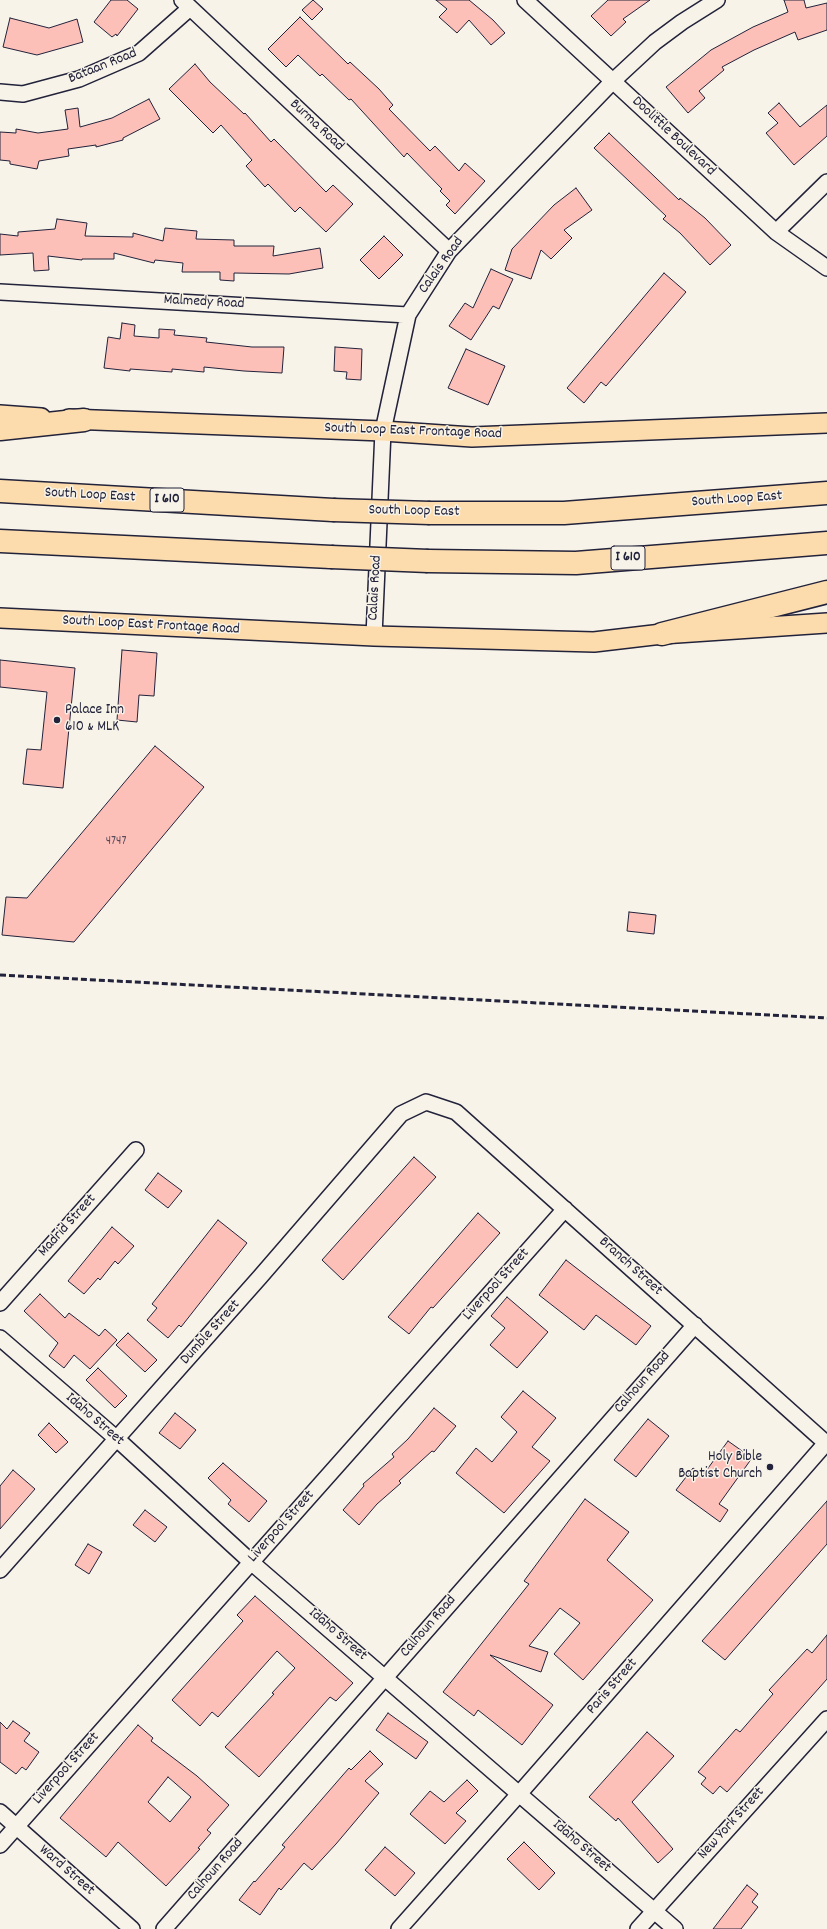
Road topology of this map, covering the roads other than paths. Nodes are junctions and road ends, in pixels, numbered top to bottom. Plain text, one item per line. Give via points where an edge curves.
1 (525, 0) edge
2 (717, 0) edge
3 (186, 4) edge
4 (613, 81) junction
5 (0, 92) edge
6 (827, 182) edge
7 (776, 232) junction
8 (449, 251) junction
9 (827, 268) edge
10 (0, 292) edge
11 (408, 315) junction
12 (0, 415) edge
13 (84, 420) junction
14 (827, 423) edge
15 (0, 429) edge
16 (384, 431) junction
17 (0, 491) edge
18 (827, 493) edge
19 (0, 541) edge
20 (827, 543) edge
21 (827, 592) edge
22 (0, 618) edge
23 (827, 623) edge
24 (662, 634) junction
25 (374, 636) junction
26 (426, 1102) joint
27 (136, 1150) dead end
28 (565, 1209) junction
29 (0, 1302) edge
30 (695, 1325) junction
31 (0, 1338) edge
32 (117, 1439) junction
33 (827, 1444) edge
34 (251, 1562) junction
35 (0, 1570) edge
36 (386, 1677) junction
37 (827, 1719) edge
38 (520, 1794) junction
39 (0, 1812) edge
40 (16, 1827) junction
41 (0, 1845) edge
42 (654, 1910) junction
43 (132, 1929) edge
44 (164, 1929) edge
45 (399, 1929) edge
46 (638, 1929) edge
47 (675, 1929) edge

1 - 4 street, Doolittle Boulevard
2 - 4 street, Calais Road via 655,42
3 - 5 street, Bataan Road via 139,53 79,79 23,94
3 - 8 street, Burma Road
4 - 7 street, Doolittle Boulevard
4 - 8 street, Calais Road
6 - 7 street
7 - 9 street, Doolittle Boulevard
8 - 11 street, Calais Road
10 - 11 street, Malmedy Road
11 - 16 street, Calais Road
12 - 13 main road, South Loop East Frontage Road
13 - 15 highway
13 - 16 main road, South Loop East Frontage Road
14 - 16 main road, South Loop East Frontage Road via 472,437
16 - 25 street, Calais Road
17 - 18 highway, South Loop East / I 610, bridge via 430,513 564,513
19 - 20 highway, I 610, bridge via 428,561 576,562
21 - 24 highway
22 - 25 main road, South Loop East Frontage Road
23 - 24 main road, South Loop East Frontage Road
24 - 25 main road, South Loop East Frontage Road via 594,642
26 - 28 street, Branch Street via 456,1112
26 - 32 street, Dumble Street via 400,1114
27 - 29 street, Madrid Street
28 - 30 street, Branch Street
28 - 34 street, Liverpool Street
30 - 33 street, Branch Street
30 - 36 street, Calhoun Road
31 - 32 street, Idaho Street
32 - 34 street, Idaho Street
32 - 35 street, Dumble Street
33 - 38 street, Paris Street
34 - 36 street, Idaho Street
34 - 40 street, Liverpool Street
36 - 38 street, Idaho Street
36 - 44 street, Calhoun Road
37 - 42 street, New York Street
38 - 42 street, Idaho Street
38 - 45 street, Paris Street
39 - 40 street, Ward Street
40 - 41 street, Liverpool Street
40 - 43 street, Ward Street
42 - 46 street, New York Street
42 - 47 street, Idaho Street

